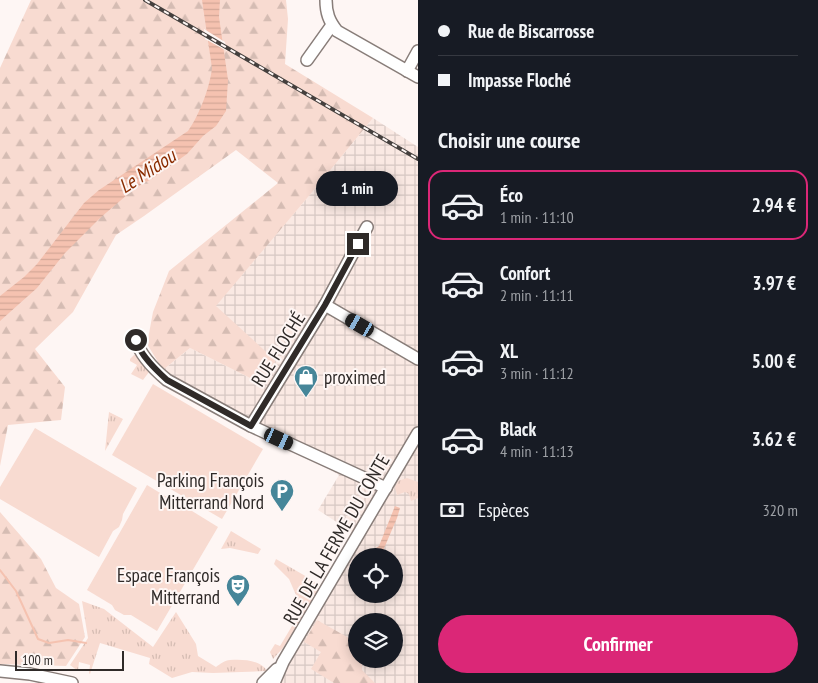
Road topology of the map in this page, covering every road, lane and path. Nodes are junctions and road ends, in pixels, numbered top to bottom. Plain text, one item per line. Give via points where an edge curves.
1 (326, 0) edge
2 (332, 25) junction
3 (418, 51) edge
4 (307, 60) dead end
5 (407, 71) junction
6 (418, 77) edge
7 (367, 227) dead end
8 (325, 305) junction
9 (136, 340) dead end
10 (418, 359) edge
11 (251, 426) junction
12 (418, 433) edge
13 (386, 488) junction
14 (283, 662) junction
15 (0, 672) edge
16 (71, 683) edge
17 (263, 683) edge
18 (274, 683) edge

1 - 2 street via 326,13
2 - 4 street
2 - 5 street via 337,31
3 - 5 street
5 - 6 street
7 - 8 street
8 - 10 street, RUE FLOCHÉ
8 - 11 street, RUE FLOCHÉ
9 - 11 street via 156,370 167,380
11 - 13 street
12 - 13 street, RUE DE LA FERME DU CONTE
13 - 14 street, RUE DE LA FERME DU CONTE
14 - 17 street, RUE DE LA FERME DU CONTE
14 - 18 street, RUE DE LA FERME DU CONTE
15 - 16 street via 30,674

